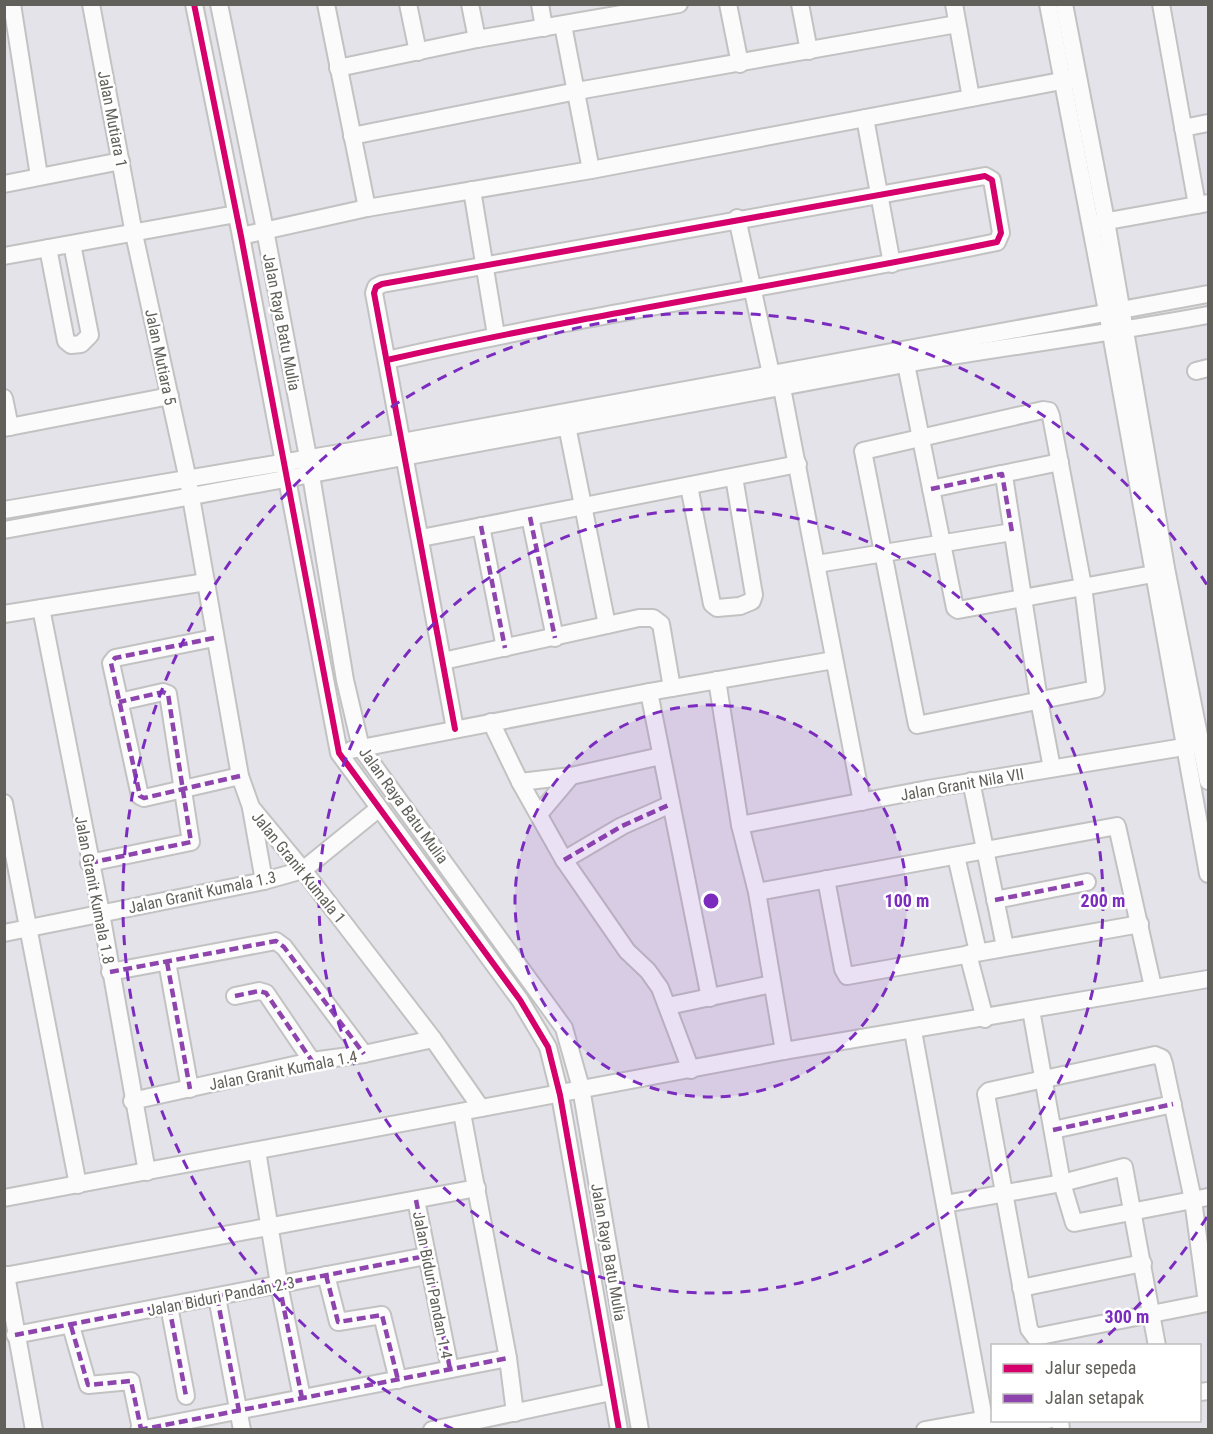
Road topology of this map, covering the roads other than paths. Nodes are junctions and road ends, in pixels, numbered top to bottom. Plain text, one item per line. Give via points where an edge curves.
1 (12, 4) edge
2 (91, 4) edge
3 (194, 4) edge
4 (219, 4) edge
5 (326, 4) edge
6 (408, 4) edge
7 (470, 4) edge
8 (540, 4) edge
9 (679, 4) edge
10 (728, 4) edge
11 (800, 4) edge
12 (954, 4) edge
13 (1048, 4) edge
14 (1064, 4) edge
15 (1161, 4) edge
16 (660, 6) edge
17 (590, 12) edge
18 (957, 24) junction
19 (563, 25) junction
20 (544, 28) junction
21 (477, 39) junction
22 (809, 51) junction
23 (418, 52) junction
24 (740, 64) junction
25 (338, 68) junction
26 (1069, 80) junction
27 (577, 91) junction
28 (970, 98) junction
29 (865, 118) junction
30 (1209, 123) edge
31 (1183, 128) junction
32 (352, 136) junction
33 (121, 161) junction
34 (591, 170) junction
35 (39, 176) junction
36 (4, 183) edge
37 (472, 190) junction
38 (879, 194) junction
39 (1203, 204) edge
40 (367, 208) junction
41 (236, 213) junction
42 (738, 219) junction
43 (1098, 223) junction
44 (265, 230) junction
45 (134, 234) junction
46 (241, 236) junction
47 (72, 244) junction
48 (48, 248) junction
49 (4, 256) edge
50 (891, 264) junction
51 (485, 266) junction
52 (753, 290) junction
53 (1209, 294) edge
54 (1113, 310) junction
55 (1209, 315) edge
56 (1117, 331) junction
57 (496, 335) junction
58 (387, 360) junction
59 (906, 364) junction
60 (771, 374) junction
61 (782, 388) junction
62 (170, 396) junction
63 (4, 398) edge
64 (567, 426) junction
65 (7, 428) edge
66 (921, 437) junction
67 (402, 441) junction
68 (308, 457) junction
69 (405, 458) junction
70 (1060, 462) junction
71 (282, 463) junction
72 (798, 464) junction
73 (1002, 474) junction
74 (309, 476) junction
75 (734, 477) junction
76 (286, 480) junction
77 (689, 486) junction
78 (189, 489) junction
79 (931, 489) junction
80 (583, 508) junction
81 (4, 510) edge
82 (530, 517) junction
83 (481, 526) junction
84 (4, 530) edge
85 (1012, 532) junction
86 (421, 538) junction
87 (943, 543) junction
88 (884, 555) junction
89 (817, 564) junction
90 (1153, 574) junction
91 (206, 582) junction
92 (1083, 586) junction
93 (1022, 599) junction
94 (41, 608) junction
95 (4, 614) edge
96 (607, 625) junction
97 (214, 638) junction
98 (555, 638) junction
99 (505, 648) junction
100 (834, 660) junction
101 (443, 661) junction
102 (717, 680) junction
103 (672, 688) junction
104 (649, 692) junction
105 (1038, 700) junction
106 (119, 702) junction
107 (491, 722) junction
108 (455, 729) junction
109 (1199, 745) edge
110 (360, 748) junction
111 (339, 753) junction
112 (661, 756) junction
113 (1052, 768) junction
114 (240, 776) junction
115 (571, 776) junction
116 (1209, 781) edge
117 (520, 782) junction
118 (971, 782) junction
119 (183, 788) junction
120 (862, 802) junction
121 (4, 803) edge
122 (671, 804) junction
123 (251, 807) junction
124 (378, 809) junction
125 (539, 814) junction
126 (740, 825) junction
127 (985, 851) junction
128 (956, 856) junction
129 (564, 860) junction
130 (90, 863) junction
131 (303, 870) junction
132 (1209, 874) edge
133 (826, 879) junction
134 (264, 881) junction
135 (1087, 882) dead end
136 (757, 892) junction
137 (995, 900) junction
138 (101, 913) junction
139 (1140, 924) junction
140 (30, 928) junction
141 (4, 933) edge
142 (1005, 947) junction
143 (973, 953) junction
144 (167, 962) junction
145 (110, 972) junction
146 (1209, 979) edge
147 (772, 984) junction
148 (1153, 987) junction
149 (235, 996) dead end
150 (710, 998) junction
151 (668, 1006) junction
152 (1031, 1010) junction
153 (985, 1019) junction
154 (913, 1031) junction
155 (433, 1039) junction
156 (784, 1051) junction
157 (364, 1054) junction
158 (312, 1061) junction
159 (691, 1070) junction
160 (1043, 1079) junction
161 (581, 1088) junction
162 (190, 1089) junction
163 (560, 1095) junction
164 (132, 1101) junction
165 (1173, 1104) junction
166 (481, 1108) junction
167 (462, 1113) junction
168 (1053, 1130) junction
169 (257, 1151) junction
170 (147, 1172) junction
171 (1062, 1183) junction
172 (78, 1185) junction
173 (477, 1188) junction
174 (1004, 1194) junction
175 (4, 1198) edge
176 (1201, 1199) edge
177 (416, 1200) junction
178 (945, 1204) junction
179 (1134, 1212) junction
180 (270, 1227) junction
181 (426, 1256) junction
182 (1143, 1263) junction
183 (5, 1275) edge
184 (326, 1275) junction
185 (279, 1284) junction
186 (1021, 1288) junction
187 (218, 1297) junction
188 (169, 1306) junction
189 (1151, 1313) junction
190 (71, 1326) junction
191 (15, 1335) junction
192 (1157, 1344) edge
193 (508, 1358) junction
194 (450, 1369) junction
195 (398, 1380) junction
196 (611, 1392) junction
197 (186, 1396) dead end
198 (302, 1398) junction
199 (239, 1411) junction
200 (515, 1413) junction
201 (1018, 1422) edge
202 (989, 1424) edge
203 (140, 1429) edge
204 (34, 1430) edge
205 (242, 1430) edge
206 (432, 1430) edge
207 (619, 1430) edge
208 (640, 1430) edge
209 (925, 1430) edge

1 - 35 street
2 - 33 street, Jalan Mutiara 1
3 - 41 street
4 - 44 street, Jalan Raya Batu Mulia
5 - 25 street
6 - 23 street
7 - 21 street
8 - 20 street
9 - 16 street
10 - 24 street
11 - 22 street
12 - 18 street
13 - 26 street
14 - 26 street
15 - 31 street
16 - 17 street
17 - 19 street
18 - 22 street
18 - 28 street
19 - 20 street
19 - 27 street
20 - 21 street
21 - 23 street
22 - 24 street
23 - 25 street
24 - 27 street
25 - 32 street
26 - 28 street
26 - 43 street
27 - 32 street
27 - 34 street
28 - 29 street
29 - 34 street
29 - 38 street
30 - 31 street
31 - 39 street
32 - 40 street
33 - 35 street
33 - 45 street, Jalan Mutiara 1
34 - 37 street
35 - 36 street
37 - 40 street
37 - 51 street
38 - 42 street
38 - 50 street
38 - 50 street via 989,176 1001,233 997,242
39 - 43 street
40 - 44 street
41 - 45 street
41 - 46 street
42 - 51 street
42 - 52 street
43 - 54 street
44 - 46 street
44 - 68 street, Jalan Raya Batu Mulia
45 - 47 street
45 - 62 street, Jalan Mutiara 5
46 - 71 street
47 - 48 street
47 - 48 street via 90,335 81,344 66,341
48 - 49 street
50 - 52 street
51 - 57 street
51 - 58 street via 376,287
52 - 57 street
52 - 60 street
53 - 54 street
54 - 56 street
54 - 60 street
55 - 56 street
56 - 59 street
56 - 90 street
56 - 109 street
57 - 58 street
58 - 67 street
59 - 61 street
59 - 66 street
60 - 61 street
60 - 67 street
61 - 64 street
61 - 72 street
62 - 65 street
62 - 78 street, Jalan Mutiara 5
63 - 65 street
64 - 69 street
64 - 80 street
66 - 70 street via 1046,410 1051,416
66 - 79 street
66 - 88 street via 865,448 862,453
67 - 68 street
67 - 69 street
68 - 71 street
68 - 74 street, Jalan Raya Batu Mulia
69 - 74 street
69 - 86 street
70 - 73 street
70 - 92 street
71 - 76 street
71 - 78 street
72 - 75 street
72 - 89 street
73 - 79 street
73 - 85 street
74 - 76 street
74 - 110 street, Jalan Raya Batu Mulia
75 - 77 street
75 - 77 street via 754,595 752,601 740,606 717,608 712,603
76 - 78 street
76 - 111 street
77 - 80 street
78 - 81 street
78 - 84 street
78 - 91 street, Jalan Granit Kumala 1
79 - 87 street
80 - 82 street
80 - 96 street
82 - 83 street
82 - 98 street
83 - 86 street
83 - 99 street
85 - 87 street
85 - 93 street
86 - 101 street
87 - 88 street
87 - 93 street via 956,609
88 - 89 street
88 - 105 street via 915,724
89 - 100 street
90 - 92 street
90 - 109 street
91 - 94 street
91 - 97 street, Jalan Granit Kumala 1
92 - 93 street
92 - 105 street via 1096,689
93 - 105 street
94 - 95 street
94 - 130 street, Jalan Granit Kumala 1.8
96 - 98 street
96 - 103 street via 646,617 657,620 661,624
97 - 106 street via 112,660
97 - 114 street, Jalan Granit Kumala 1
98 - 99 street
99 - 101 street
100 - 102 street
100 - 120 street
101 - 108 street
102 - 103 street
102 - 126 street
103 - 104 street
104 - 107 street
104 - 112 street
105 - 113 street
106 - 119 street via 140,796
106 - 119 street via 168,694
107 - 108 street
107 - 117 street
108 - 110 street
109 - 113 street, Jalan Granit Nila VII
109 - 116 street
109 - 132 street
110 - 111 street
110 - 161 street, Jalan Raya Batu Mulia via 564,1028
111 - 124 street
112 - 115 street
112 - 122 street
113 - 118 street, Jalan Granit Nila VII
114 - 119 street
114 - 123 street, Jalan Granit Kumala 1
115 - 117 street
115 - 125 street
117 - 125 street
118 - 120 street, Jalan Granit Nila VII
118 - 127 street
119 - 130 street via 190,843
120 - 126 street, Jalan Granit Nila VII
121 - 140 street
122 - 129 street via 622,826
122 - 150 street
123 - 131 street, Jalan Granit Kumala 1
123 - 134 street
124 - 131 street
124 - 163 street via 520,1000 548,1047
125 - 129 street
126 - 136 street
127 - 128 street
127 - 137 street
127 - 139 street via 1117,826
128 - 133 street
128 - 143 street
129 - 151 street via 627,951 648,971
130 - 138 street, Jalan Granit Kumala 1.8
131 - 134 street, Jalan Granit Kumala 1.3
131 - 155 street, Jalan Granit Kumala 1
133 - 136 street
133 - 143 street via 847,976
134 - 138 street, Jalan Granit Kumala 1.3
135 - 137 street
136 - 147 street
137 - 142 street
138 - 140 street, Jalan Granit Kumala 1.3
138 - 145 street, Jalan Granit Kumala 1.8
139 - 142 street
139 - 148 street
140 - 141 street, Jalan Granit Kumala 1.3
140 - 172 street
142 - 143 street
143 - 153 street
144 - 145 street
144 - 157 street via 279,943
144 - 162 street
145 - 164 street, Jalan Granit Kumala 1.8
146 - 148 street
147 - 150 street
147 - 156 street
148 - 152 street
149 - 158 street via 266,993
150 - 151 street
151 - 159 street
152 - 153 street
152 - 160 street
153 - 154 street
154 - 156 street
154 - 178 street
155 - 157 street, Jalan Granit Kumala 1.4
155 - 166 street, Jalan Granit Kumala 1
156 - 159 street
157 - 158 street, Jalan Granit Kumala 1.4
158 - 162 street, Jalan Granit Kumala 1.4
159 - 161 street
160 - 165 street via 1159,1055
160 - 168 street
160 - 174 street via 986,1094
161 - 163 street
161 - 208 street, Jalan Raya Batu Mulia
162 - 164 street, Jalan Granit Kumala 1.4
163 - 166 street
163 - 196 street
164 - 170 street, Jalan Granit Kumala 1.8
165 - 168 street
165 - 176 street
166 - 167 street
167 - 169 street
167 - 173 street
168 - 171 street
169 - 170 street
169 - 180 street
170 - 172 street
171 - 174 street
171 - 179 street via 1076,1224
171 - 179 street via 1124,1167
172 - 175 street
173 - 177 street
173 - 193 street
174 - 178 street
174 - 186 street
176 - 179 street
176 - 189 street via 1208,1303
177 - 180 street
177 - 181 street, Jalan Biduri Pandan 1.4
178 - 202 street
179 - 182 street
180 - 183 street
180 - 185 street
181 - 184 street, Jalan Biduri Pandan 2.3
181 - 194 street, Jalan Biduri Pandan 1.4
182 - 186 street
182 - 189 street
183 - 191 street
184 - 185 street, Jalan Biduri Pandan 2.3
184 - 195 street via 338,1322 382,1315
185 - 187 street, Jalan Biduri Pandan 2.3
185 - 198 street
186 - 189 street via 1029,1329 1035,1337
187 - 188 street, Jalan Biduri Pandan 2.3
187 - 199 street
188 - 190 street, Jalan Biduri Pandan 2.3
188 - 197 street
189 - 192 street
190 - 191 street, Jalan Biduri Pandan 2.3
190 - 203 street via 88,1385 131,1381
191 - 204 street
193 - 194 street
193 - 200 street
194 - 195 street
195 - 198 street
196 - 200 street
196 - 207 street
198 - 199 street
199 - 203 street
199 - 205 street
200 - 206 street
201 - 202 street
202 - 209 street

